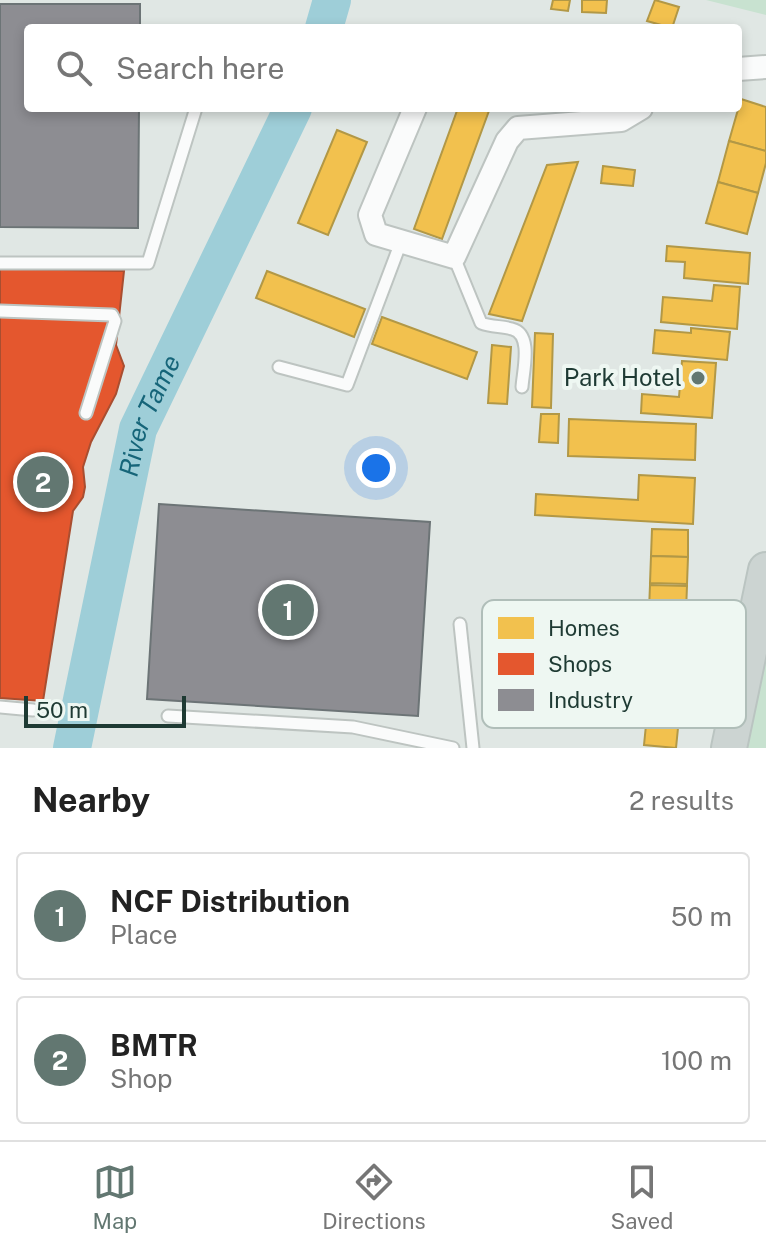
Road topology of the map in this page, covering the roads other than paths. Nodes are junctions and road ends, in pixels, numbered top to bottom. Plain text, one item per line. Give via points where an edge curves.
1 (766, 67) edge
2 (742, 69) edge
3 (195, 112) edge
4 (413, 112) edge
5 (634, 112) edge
6 (401, 242) junction
7 (454, 257) junction
8 (0, 263) edge
9 (0, 311) edge
10 (279, 367) dead end
11 (522, 387) dead end
12 (86, 413) dead end
13 (766, 570) edge
14 (460, 624) dead end
15 (746, 666) edge
16 (0, 707) edge
17 (33, 710) dead end
18 (168, 716) dead end
19 (733, 728) edge
20 (453, 748) edge
21 (473, 748) edge
22 (729, 748) edge

1 - 2 street
3 - 8 lane via 148,263
4 - 6 street via 370,215 376,234
5 - 7 street via 621,120 518,128 507,141
6 - 7 street
6 - 10 lane via 347,385
7 - 11 lane via 481,323 518,330 523,336
9 - 12 lane via 112,315 115,321
13 - 15 main road
14 - 21 lane
16 - 17 lane
18 - 20 lane via 353,727
19 - 22 main road

